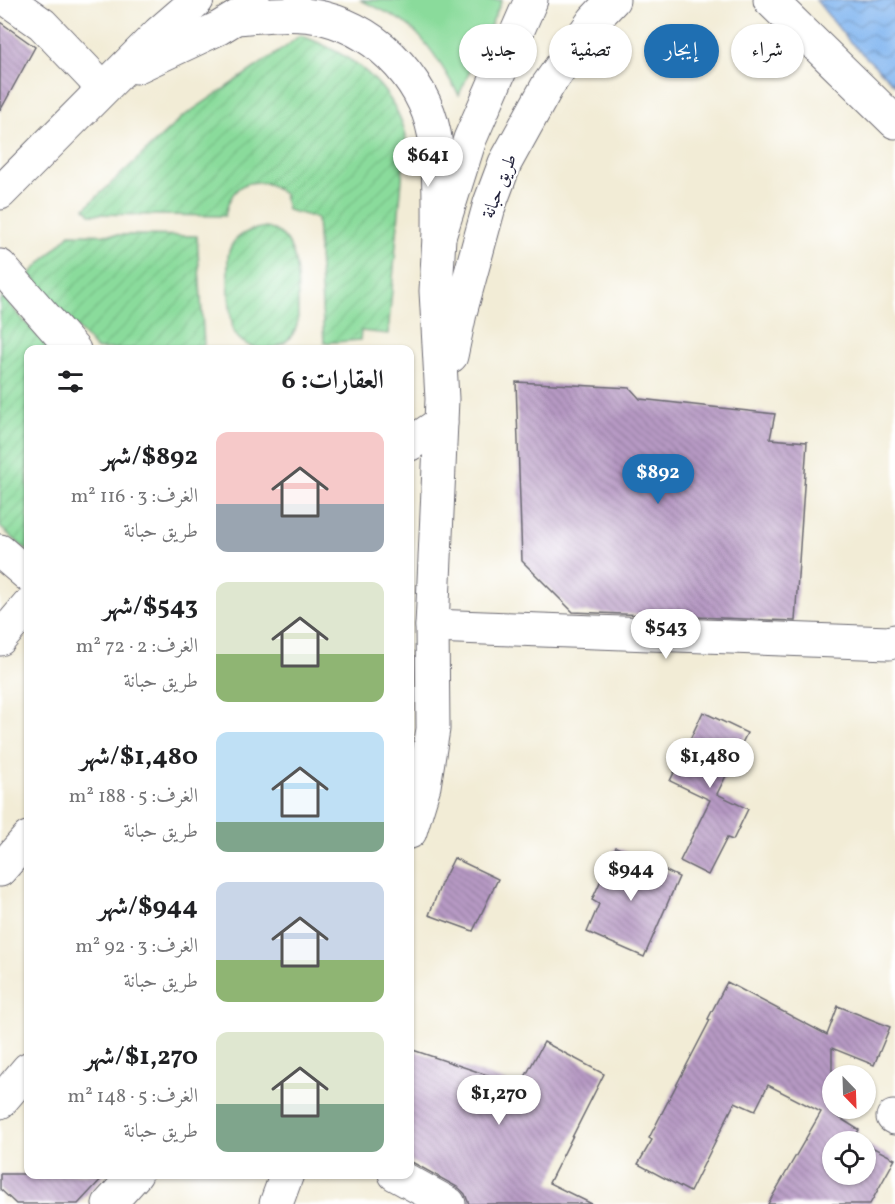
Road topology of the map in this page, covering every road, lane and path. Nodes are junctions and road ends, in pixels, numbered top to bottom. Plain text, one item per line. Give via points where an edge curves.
1 (8, 0) edge
2 (197, 0) edge
3 (266, 0) edge
4 (531, 0) edge
5 (613, 0) edge
6 (770, 0) edge
7 (236, 18) junction
8 (108, 84) junction
9 (895, 122) edge
10 (0, 193) edge
11 (439, 237) junction
12 (0, 266) edge
13 (70, 345) edge
14 (442, 411) junction
15 (414, 440) edge
16 (0, 552) edge
17 (24, 572) edge
18 (24, 611) edge
19 (432, 626) junction
20 (0, 639) edge
21 (895, 641) edge
22 (414, 819) edge
23 (24, 843) edge
24 (0, 870) edge
25 (24, 1074) edge
26 (0, 1102) edge
27 (132, 1179) edge
28 (284, 1179) edge
29 (404, 1179) edge
30 (109, 1204) edge
31 (276, 1204) edge
32 (449, 1204) edge

1 - 8 main road via 42,24
2 - 8 main road
3 - 7 main road
4 - 11 main road, طريق حبانة via 470,139
5 - 14 main road, طريق حبانة via 548,85 505,163 460,313
6 - 9 main road
7 - 8 main road
7 - 11 main road via 288,14 323,18 357,31 386,51 410,77 428,109 436,143
8 - 10 main road
11 - 14 main road, طريق حبانة via 436,291
12 - 13 main road
14 - 15 main road
14 - 19 main road, طريق حبانة
16 - 17 main road
18 - 20 main road
19 - 21 main road
19 - 22 main road, طريق حبانة via 433,729
23 - 24 main road
25 - 26 main road
27 - 30 main road
28 - 31 main road
29 - 32 main road

